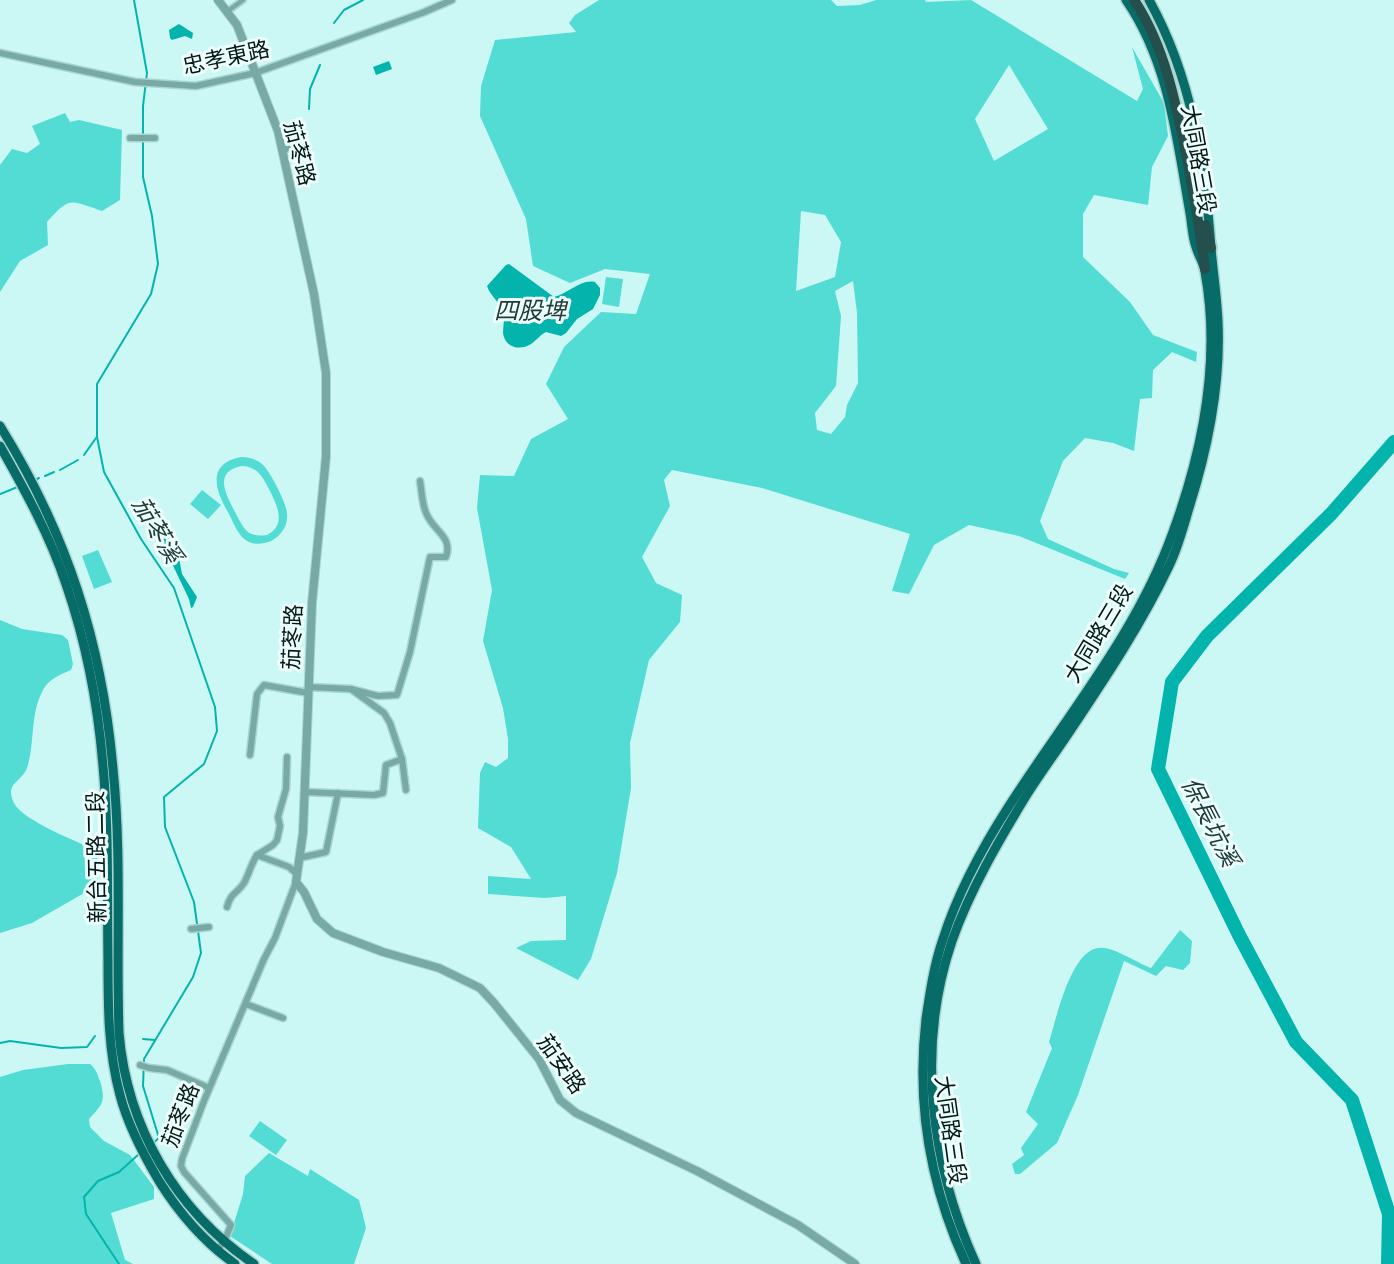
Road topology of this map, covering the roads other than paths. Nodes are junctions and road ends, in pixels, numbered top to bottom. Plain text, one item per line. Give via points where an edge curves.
1 (218, 0) edge
2 (243, 0) edge
3 (452, 0) edge
4 (1126, 0) edge
5 (1134, 0) edge
6 (1141, 0) edge
7 (1149, 0) edge
8 (228, 11) junction
9 (0, 53) edge
10 (255, 73) junction
11 (130, 138) dead end
12 (155, 138) dead end
13 (298, 142) dead end
14 (283, 151) junction
15 (1211, 248) junction
16 (1205, 268) junction
17 (0, 426) edge
18 (0, 446) edge
19 (420, 481) dead end
20 (351, 689) junction
21 (308, 690) junction
22 (250, 755) dead end
23 (287, 757) dead end
24 (402, 759) junction
25 (406, 790) dead end
26 (305, 792) junction
27 (338, 793) junction
28 (256, 855) junction
29 (299, 858) junction
30 (297, 878) junction
31 (227, 907) dead end
32 (209, 927) dead end
33 (191, 928) dead end
34 (246, 1004) junction
35 (283, 1018) dead end
36 (140, 1065) dead end
37 (209, 1088) junction
38 (224, 1242) junction
39 (217, 1250) junction
40 (235, 1264) edge
41 (254, 1264) edge
42 (855, 1264) edge
43 (966, 1264) edge
44 (976, 1264) edge

1 - 8 street, 茄苳路
2 - 8 street
3 - 10 street, 忠孝東路
4 - 16 main road, 大同路三段 via 1140,19 1157,58 1171,108 1195,246
5 - 16 highway via 1155,42 1177,104
6 - 15 highway via 1178,87
7 - 15 main road, 大同路三段 via 1178,62 1191,107 1209,211
8 - 10 street, 茄苳路
9 - 10 street, 忠孝東路 via 158,85 196,86
10 - 14 street, 茄苳路
11 - 12 street
13 - 14 street
14 - 21 street, 茄苳路 via 314,294 326,373 326,457
15 - 44 main road, 大同路三段 via 1218,324 1217,381 1209,440 1170,564 1126,646 1027,794 983,872 953,940 941,982 932,1064 937,1140 952,1206
16 - 43 main road, 大同路三段 via 1211,328 1209,381 1201,438 1174,532 1119,642 977,859 942,939 931,983 922,1062 929,1155 942,1205
17 - 38 main road, 新台五路二段 via 64,551 91,634 103,691 113,769 119,1033 127,1085 137,1118 161,1168 185,1202
18 - 39 main road, 新台五路二段 via 36,512 66,584 88,667 103,766 108,1009 120,1097 152,1169 178,1209
19 - 20 street via 427,515 447,541 448,551 446,557 430,557 397,695 378,696
20 - 21 street
20 - 24 street via 384,712
21 - 22 street via 264,685 257,694
21 - 26 street, 茄苳路
23 - 28 street via 277,840
24 - 25 street
24 - 27 street via 386,765 383,793
26 - 27 street
26 - 29 street, 茄苳路
27 - 29 street via 326,852
28 - 30 street via 289,867
28 - 31 street
29 - 30 street, 茄苳路
30 - 34 street, 茄苳路
30 - 42 street, 茄安路 via 317,919 333,933 439,968 480,988 538,1059 560,1100 576,1113 798,1225
32 - 33 street
34 - 35 street
34 - 37 street, 茄苳路
36 - 37 street via 168,1070
37 - 38 street, 茄苳路 via 181,1166 231,1225
38 - 39 street
38 - 41 main road, 新台五路二段
39 - 40 main road, 新台五路二段

